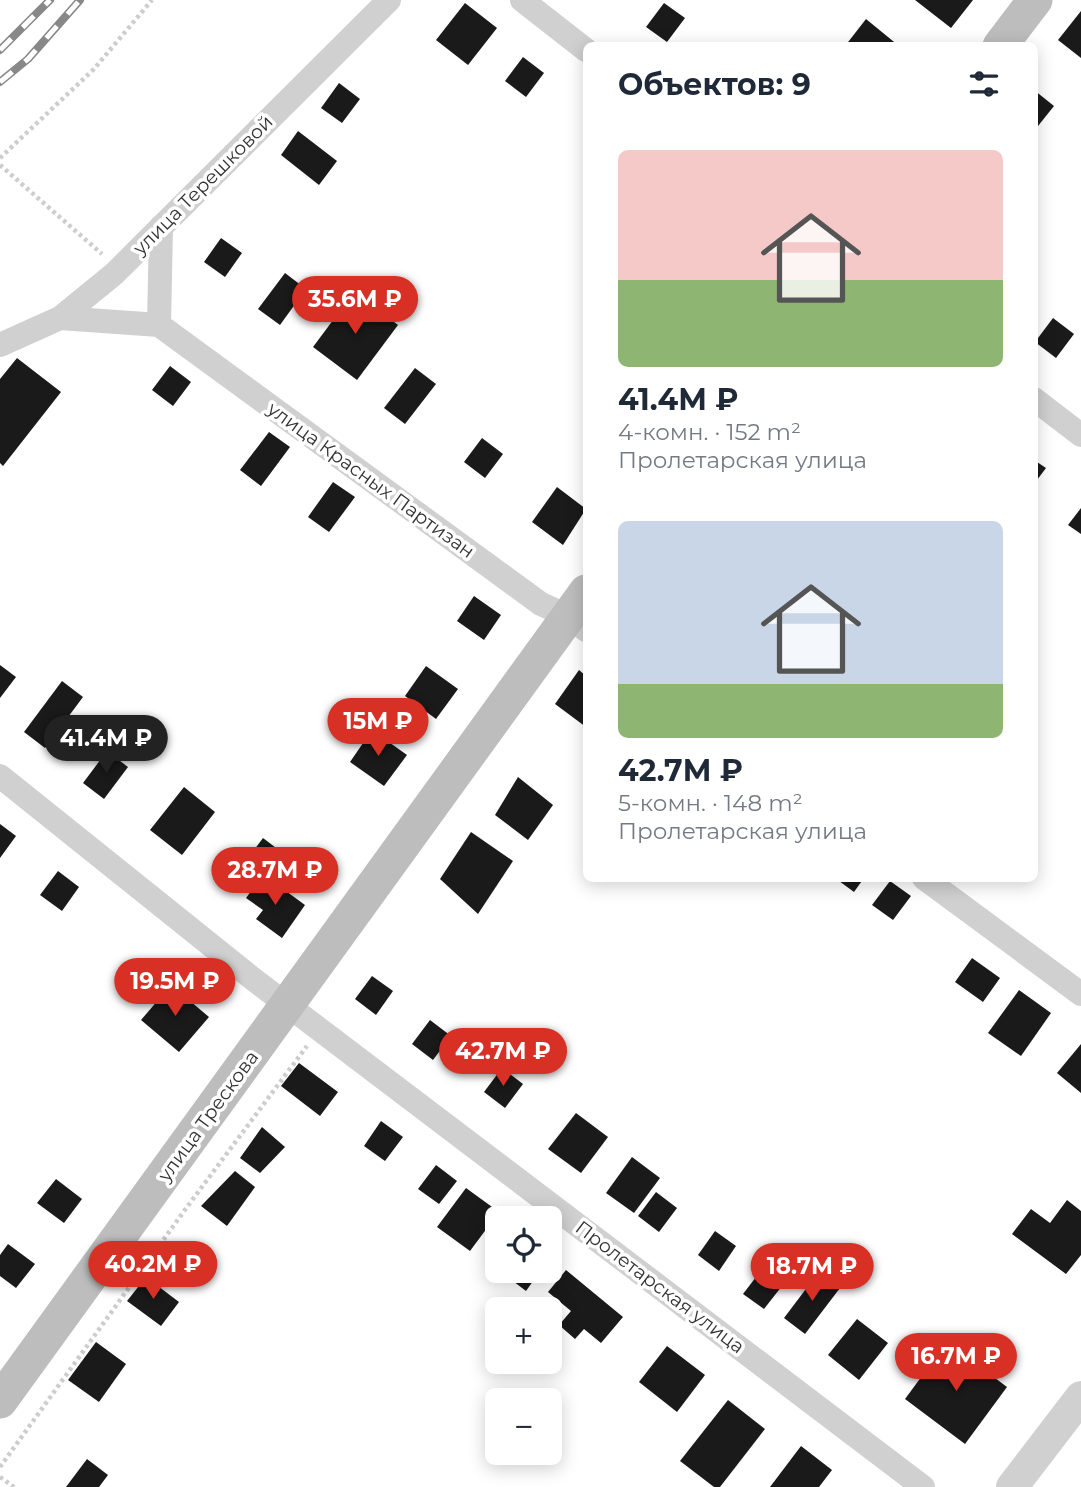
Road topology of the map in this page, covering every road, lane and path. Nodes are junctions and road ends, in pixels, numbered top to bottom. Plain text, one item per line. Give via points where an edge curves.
1 (152, 0) edge
2 (389, 0) edge
3 (523, 0) edge
4 (1035, 0) edge
5 (1003, 42) edge
6 (583, 48) edge
7 (0, 158) edge
8 (0, 165) edge
9 (161, 227) junction
10 (114, 274) junction
11 (60, 318) junction
12 (159, 325) junction
13 (0, 345) edge
14 (1038, 402) edge
15 (1081, 435) edge
16 (580, 612) edge
17 (0, 776) edge
18 (929, 882) edge
19 (1081, 994) edge
20 (289, 1006) junction
21 (319, 1029) junction
22 (1081, 1397) edge
23 (0, 1401) edge
24 (0, 1467) edge
25 (0, 1477) edge
26 (13, 1487) edge
27 (923, 1487) edge
28 (1012, 1487) edge

1 - 7 path via 94,69
2 - 9 street, улица Терешковой
3 - 6 street
4 - 5 main road
8 - 10 path via 105,258
9 - 10 street, улица Терешковой
9 - 12 street
10 - 11 street, улица Терешковой
11 - 12 street
11 - 13 street, улица Терешковой
12 - 16 street, улица Красных Партизан via 541,604
14 - 15 street
16 - 20 main road, улица Трескова
17 - 20 street, Пролетарская улица
18 - 19 street
20 - 21 street, Пролетарская улица
20 - 23 main road, улица Трескова
21 - 24 path
21 - 27 street, Пролетарская улица
22 - 28 street
25 - 26 path

